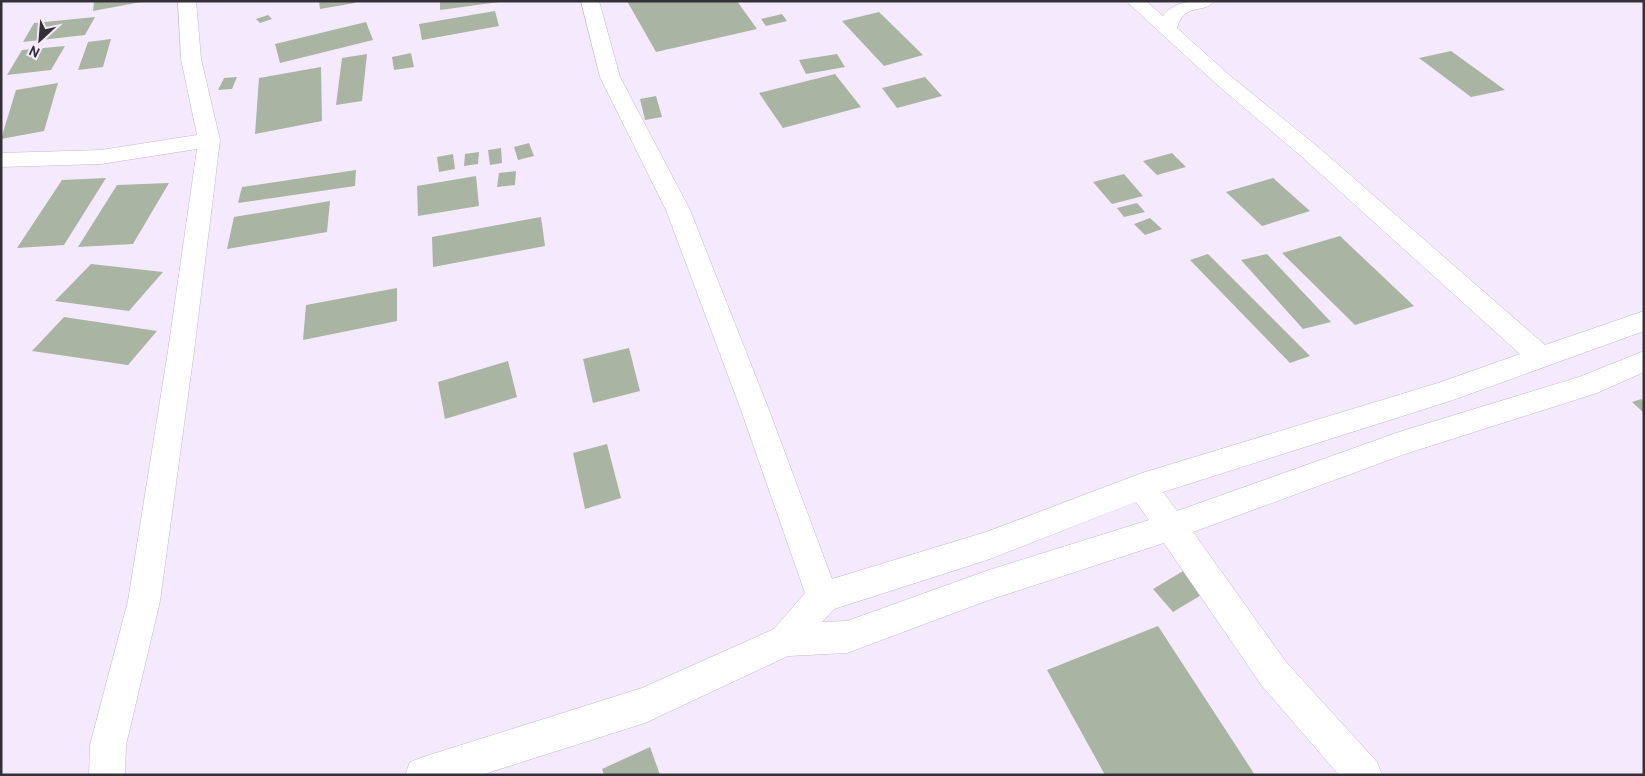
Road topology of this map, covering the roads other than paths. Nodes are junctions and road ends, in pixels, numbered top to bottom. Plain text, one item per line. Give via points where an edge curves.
1 (187, 1) edge
2 (590, 1) edge
3 (1135, 1) edge
4 (1205, 1) edge
5 (1167, 29) junction
6 (209, 140) junction
7 (1, 160) edge
8 (1644, 321) edge
9 (1541, 357) junction
10 (1644, 361) edge
11 (1142, 486) junction
12 (1170, 526) junction
13 (823, 597) junction
14 (786, 640) junction
15 (108, 775) edge
16 (423, 775) edge
17 (1364, 775) edge

1 - 6 street via 191,59
2 - 13 street via 610,77 678,210
3 - 5 street
4 - 5 street via 1179,8 1170,16
5 - 9 street
6 - 7 street via 102,157
6 - 15 street via 144,601 108,745
8 - 9 street
9 - 11 street via 1444,392
10 - 12 street via 1588,385 1400,444
11 - 12 street
11 - 13 street via 988,546
12 - 14 street via 989,585 847,637
12 - 17 street via 1274,674
13 - 14 street
14 - 16 street via 645,705

